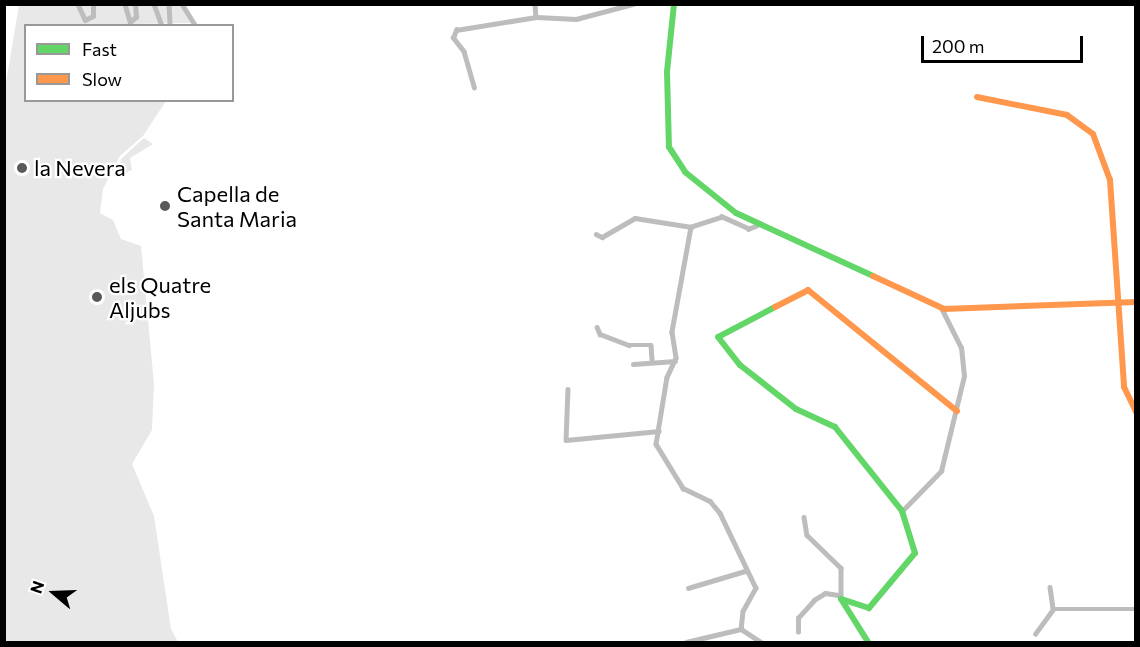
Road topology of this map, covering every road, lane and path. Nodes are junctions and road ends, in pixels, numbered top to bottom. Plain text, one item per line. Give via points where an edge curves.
1 (78, 4) edge
2 (93, 4) edge
3 (124, 4) edge
4 (135, 4) edge
5 (154, 4) edge
6 (169, 4) edge
7 (182, 4) edge
8 (535, 4) edge
9 (633, 4) edge
10 (674, 4) edge
11 (536, 17) junction
12 (161, 24) edge
13 (170, 24) edge
14 (195, 24) edge
15 (474, 88) dead end
16 (977, 97) dead end
17 (757, 226) junction
18 (692, 227) junction
19 (596, 234) dead end
20 (1116, 301) junction
21 (1136, 302) edge
22 (941, 308) junction
23 (597, 327) dead end
24 (652, 360) junction
25 (675, 361) junction
26 (633, 364) dead end
27 (568, 389) dead end
28 (957, 411) junction
29 (1136, 412) edge
30 (659, 430) junction
31 (902, 511) junction
32 (804, 517) dead end
33 (745, 571) junction
34 (1050, 587) dead end
35 (688, 588) dead end
36 (841, 596) junction
37 (1053, 609) junction
38 (1136, 609) edge
39 (741, 629) junction
40 (798, 632) dead end
41 (1035, 634) dead end
42 (686, 642) edge
43 (761, 642) edge
44 (868, 642) edge

1 - 2 street via 86,20 93,16
3 - 4 street via 130,22 136,17
5 - 12 street
6 - 13 street
7 - 14 street
8 - 11 street
9 - 11 street via 576,19
10 - 17 street via 666,106 672,158
11 - 15 street via 456,30 453,38 464,52
16 - 20 street via 1067,115 1093,134 1110,180
17 - 18 street via 749,229 722,217
17 - 22 street
18 - 19 street via 635,218 602,237
18 - 25 street via 672,332
20 - 21 street
20 - 22 street
20 - 29 street via 1124,387
22 - 28 street via 964,355
23 - 24 street via 600,334 629,345 651,345
24 - 25 street
24 - 26 street
25 - 30 street
27 - 30 street via 566,440
28 - 31 street via 941,471
28 - 31 street via 810,291 785,298 723,332 718,340 801,412 835,427
30 - 33 street via 658,450 683,488 710,501 720,513
31 - 36 street via 915,553 869,608
32 - 36 street via 807,535 841,568
33 - 35 street
33 - 39 street via 756,588 742,611
34 - 37 street
36 - 40 street via 825,593 814,600 798,618
36 - 44 street
37 - 38 street
37 - 41 street
39 - 42 street
39 - 43 street

